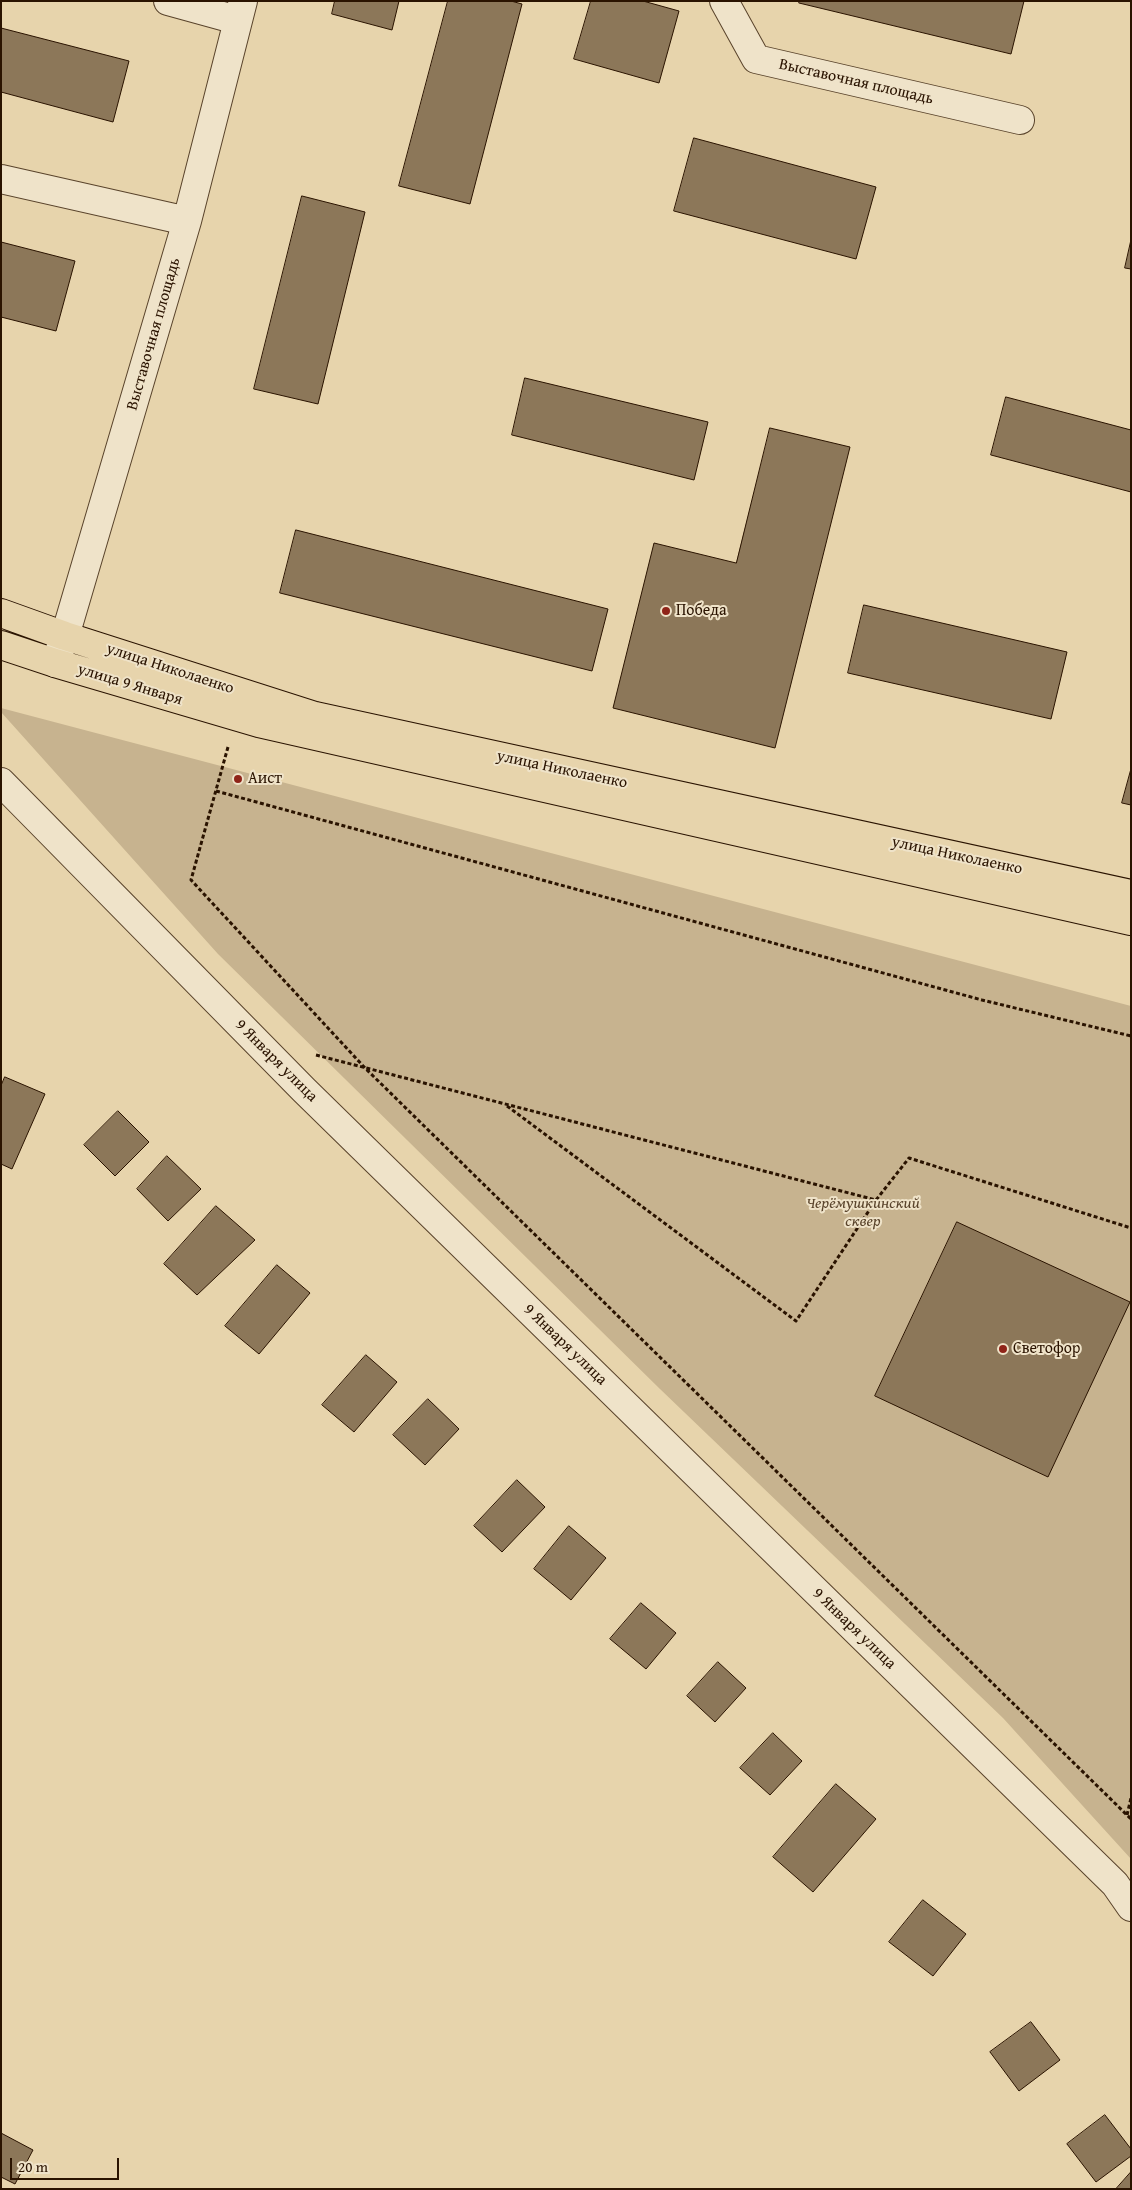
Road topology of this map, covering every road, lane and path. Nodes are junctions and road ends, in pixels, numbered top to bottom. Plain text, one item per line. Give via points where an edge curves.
1 (168, 1) edge
2 (724, 1) edge
3 (240, 11) edge
4 (1020, 120) dead end
5 (1, 180) edge
6 (187, 221) junction
7 (1, 614) edge
8 (65, 636) junction
9 (1, 645) edge
10 (55, 663) junction
11 (247, 720) junction
12 (1, 782) edge
13 (216, 791) junction
14 (1131, 894) edge
15 (1131, 921) edge
16 (1131, 1036) edge
17 (311, 1053) dead end
18 (365, 1068) junction
19 (505, 1105) junction
20 (876, 1200) junction
21 (1131, 1228) edge
22 (1131, 1798) edge
23 (1127, 1815) junction
24 (1131, 1819) edge
25 (1131, 1907) edge

1 - 3 street
2 - 4 street, Выставочная площадь via 756,59
3 - 6 street, Выставочная площадь
5 - 6 street
6 - 8 street, Выставочная площадь
7 - 8 main road, улица Николаенко
8 - 10 street, Выставочная площадь
8 - 14 main road, улица Николаенко via 315,716
9 - 10 main road, улица 9 Января
10 - 11 main road, улица 9 Января
11 - 13 path
11 - 15 main road, улица Николаенко
12 - 25 street, 9 Января улица via 304,1090 1116,1884
13 - 16 path via 982,1000
13 - 18 path via 190,880
17 - 18 path
18 - 19 path
18 - 23 path
19 - 20 path
19 - 20 path via 796,1321
20 - 21 path via 909,1158
22 - 23 path
23 - 24 path

